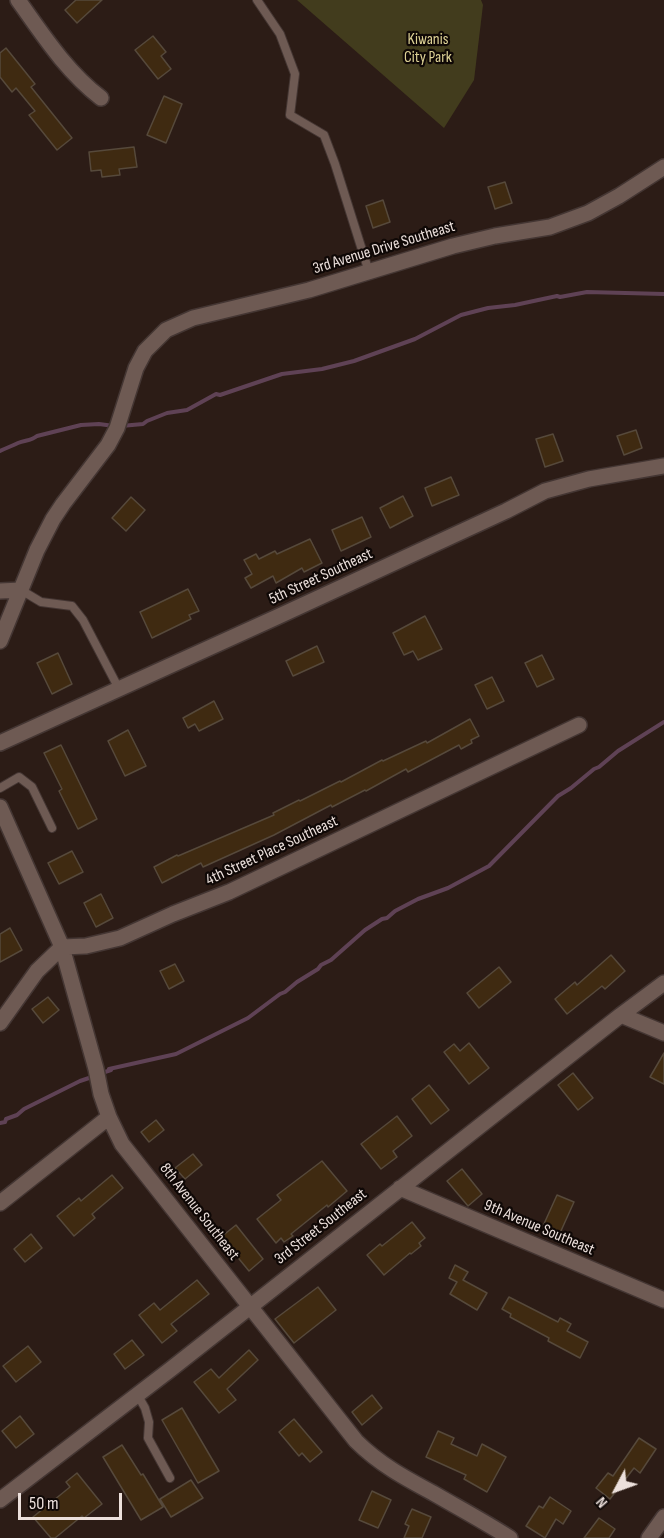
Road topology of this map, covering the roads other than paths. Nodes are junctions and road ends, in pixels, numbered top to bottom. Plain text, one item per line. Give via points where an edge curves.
1 (18, 0) edge
2 (257, 0) edge
3 (101, 98) dead end
4 (664, 167) edge
5 (369, 272) junction
6 (664, 466) edge
7 (21, 590) junction
8 (0, 591) edge
9 (0, 641) edge
10 (120, 689) junction
11 (579, 725) dead end
12 (0, 743) edge
13 (0, 788) edge
14 (0, 807) edge
15 (52, 828) dead end
16 (62, 947) junction
17 (664, 983) edge
18 (621, 1015) junction
19 (0, 1023) edge
20 (664, 1033) edge
21 (109, 1117) junction
22 (400, 1188) junction
23 (0, 1203) edge
24 (664, 1300) edge
25 (249, 1306) junction
26 (137, 1394) junction
27 (170, 1478) dead end
28 (0, 1500) edge
29 (664, 1516) edge
30 (510, 1538) edge
31 (649, 1538) edge

1 - 3 street via 67,68
2 - 5 lane via 280,34 295,74 290,115 324,135
4 - 5 street, 3rd Avenue Drive Southeast via 588,213 550,227 453,246
5 - 7 street, 3rd Avenue Drive Southeast via 193,318 166,330 145,351 117,428 53,519
6 - 10 street, 5th Street Southeast via 545,491
7 - 8 street
7 - 9 street
7 - 10 lane via 41,602 72,606
10 - 12 street, 5th Street Southeast
11 - 16 street, 4th Street Place Southeast via 229,892 120,938
13 - 15 lane via 19,777 32,787
14 - 16 street, 8th Avenue Southeast
16 - 19 street via 37,971
16 - 21 street, 8th Avenue Southeast
17 - 18 street, 3rd Street Southeast
18 - 20 street
18 - 22 street, 3rd Street Southeast
21 - 23 street
21 - 25 street, 8th Avenue Southeast via 122,1144
22 - 24 street, 9th Avenue Southeast
22 - 25 street, 3rd Street Southeast
25 - 26 street, 3rd Street Southeast
25 - 30 street, 8th Avenue Southeast via 371,1456
26 - 27 lane via 149,1422 148,1438
26 - 28 street, 3rd Street Southeast
29 - 31 street

